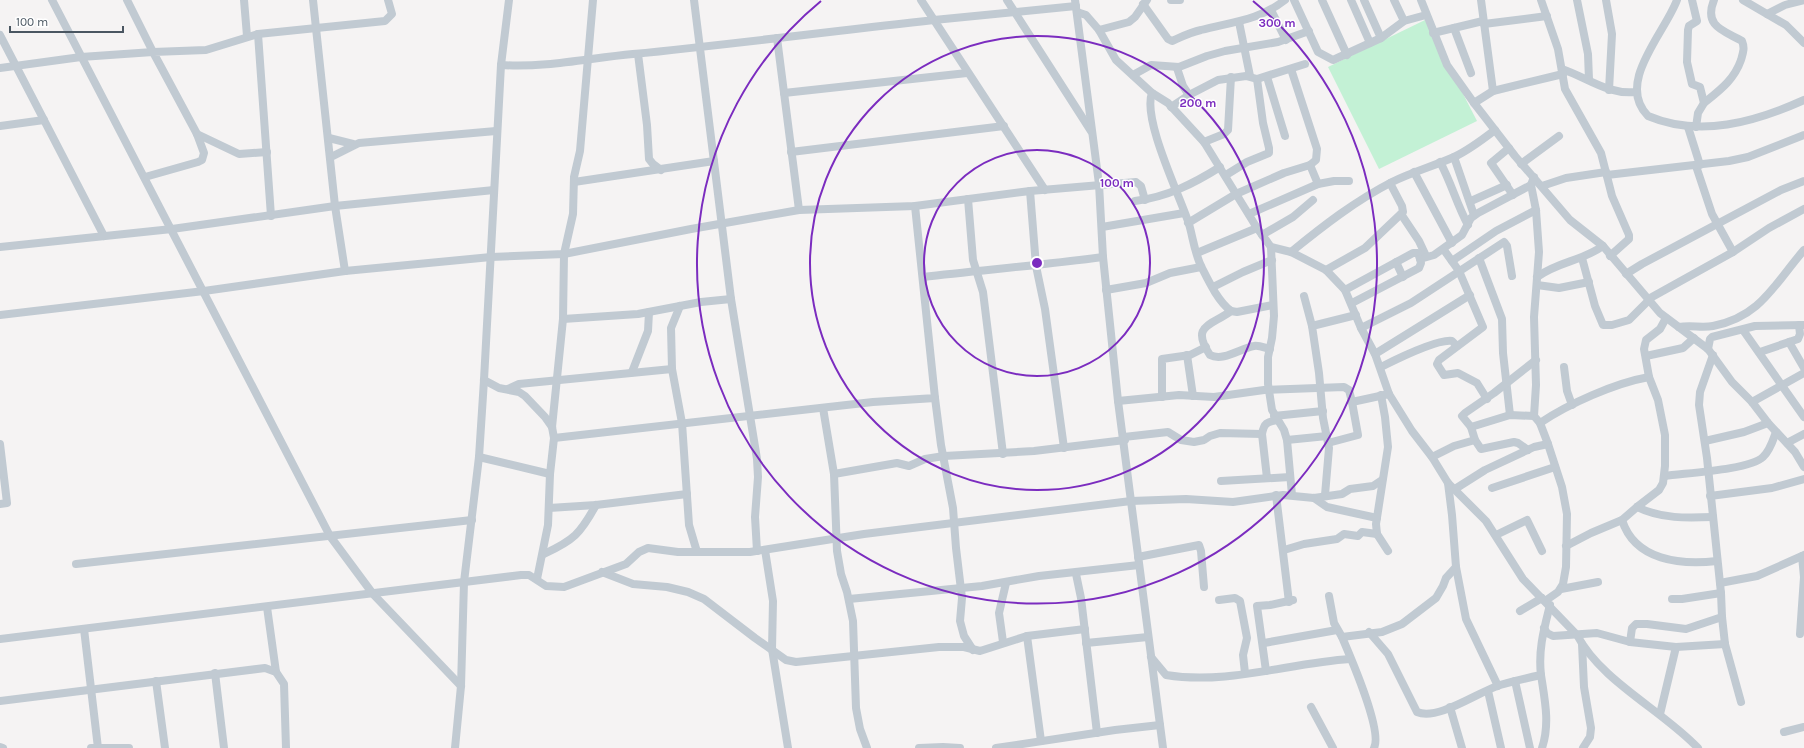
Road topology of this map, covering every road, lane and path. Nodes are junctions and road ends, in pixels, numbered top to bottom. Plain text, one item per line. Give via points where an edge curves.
1 (52, 0) edge
2 (127, 0) edge
3 (244, 0) edge
4 (313, 0) edge
5 (388, 0) edge
6 (509, 0) edge
7 (593, 0) edge
8 (694, 0) edge
9 (921, 0) edge
10 (1008, 0) edge
11 (1171, 0) edge
12 (1180, 0) edge
13 (1285, 0) edge
14 (1294, 0) edge
15 (1322, 0) edge
16 (1351, 0) edge
17 (1364, 0) edge
18 (1394, 0) edge
19 (1421, 0) edge
20 (1482, 0) edge
21 (1542, 0) edge
22 (1577, 0) edge
23 (1606, 0) edge
24 (1668, 0) edge
25 (1692, 0) edge
26 (1714, 0) edge
27 (1743, 0) edge
28 (1804, 0) edge
29 (1141, 3) edge
30 (1675, 4) edge
31 (1076, 6) edge
32 (1271, 10) junction
33 (1015, 11) junction
34 (1767, 14) junction
35 (1426, 15) junction
36 (1547, 16) junction
37 (934, 20) junction
38 (1404, 21) junction
39 (1239, 22) junction
40 (1484, 22) junction
41 (316, 27) junction
42 (1454, 28) junction
43 (1098, 30) junction
44 (1309, 30) junction
45 (1433, 33) junction
46 (258, 34) junction
47 (0, 35) edge
48 (247, 36) junction
49 (777, 38) junction
50 (1381, 38) junction
51 (1286, 40) junction
52 (1370, 43) junction
53 (1804, 43) edge
54 (700, 48) junction
55 (1245, 48) junction
56 (153, 52) junction
57 (638, 54) junction
58 (1347, 55) junction
59 (81, 57) junction
60 (588, 59) junction
61 (1305, 64) dead end
62 (501, 65) junction
63 (16, 66) junction
64 (0, 68) edge
65 (1177, 68) junction
66 (1291, 69) junction
67 (1562, 71) junction
68 (967, 73) junction
69 (1471, 73) dead end
70 (1132, 75) junction
71 (1231, 77) junction
72 (1254, 77) junction
73 (1267, 77) junction
74 (1589, 80) junction
75 (1610, 90) junction
76 (1493, 91) junction
77 (1636, 92) junction
78 (784, 93) junction
79 (1152, 93) junction
80 (1189, 95) junction
81 (1804, 100) edge
82 (1704, 102) junction
83 (1474, 103) junction
84 (1171, 107) junction
85 (44, 120) junction
86 (0, 126) edge
87 (1004, 126) junction
88 (1692, 127) junction
89 (1495, 130) junction
90 (496, 131) junction
91 (1093, 133) junction
92 (197, 134) junction
93 (1804, 135) edge
94 (1285, 136) dead end
95 (1559, 136) dead end
96 (329, 138) junction
97 (1204, 142) junction
98 (353, 144) junction
99 (1509, 148) junction
100 (267, 152) junction
101 (791, 152) junction
102 (331, 157) junction
103 (1454, 157) junction
104 (714, 160) junction
105 (1440, 162) junction
106 (1521, 164) junction
107 (1310, 165) junction
108 (1698, 165) junction
109 (1220, 167) junction
110 (660, 170) junction
111 (1414, 172) junction
112 (1226, 174) junction
113 (1607, 174) junction
114 (145, 177) junction
115 (1534, 177) junction
116 (1348, 181) dead end
117 (1804, 181) edge
118 (574, 182) junction
119 (1390, 183) junction
120 (1100, 184) junction
121 (1318, 184) junction
122 (1507, 185) junction
123 (1531, 185) junction
124 (1542, 186) junction
125 (494, 190) junction
126 (1045, 190) junction
127 (1030, 191) junction
128 (1175, 191) junction
129 (1236, 194) junction
130 (1513, 195) junction
131 (968, 199) junction
132 (1145, 200) junction
133 (1314, 200) dead end
134 (1135, 201) dead end
135 (1471, 201) junction
136 (335, 206) junction
137 (915, 206) junction
138 (799, 210) junction
139 (1536, 210) junction
140 (1803, 212) edge
141 (1184, 213) junction
142 (1249, 214) junction
143 (1401, 214) junction
144 (1474, 215) junction
145 (271, 216) junction
146 (1188, 222) junction
147 (722, 224) junction
148 (1718, 224) junction
149 (1468, 225) junction
150 (1102, 227) junction
151 (172, 229) junction
152 (1260, 232) junction
153 (104, 236) junction
154 (1452, 243) junction
155 (1603, 246) junction
156 (0, 247) edge
157 (1271, 247) junction
158 (1444, 250) junction
159 (1804, 250) edge
160 (1197, 252) junction
161 (1291, 252) junction
162 (1733, 252) junction
163 (564, 254) junction
164 (1610, 256) junction
165 (491, 257) junction
166 (1103, 257) junction
167 (1423, 258) junction
168 (1479, 258) junction
169 (1582, 258) junction
170 (1272, 260) junction
171 (1452, 261) junction
172 (1396, 262) junction
173 (1036, 266) junction
174 (1201, 267) junction
175 (1326, 270) junction
176 (345, 271) junction
177 (977, 271) junction
178 (1459, 271) junction
179 (1626, 274) junction
180 (1512, 276) dead end
181 (923, 277) junction
182 (1403, 277) junction
183 (1537, 281) junction
184 (1588, 282) junction
185 (1213, 287) junction
186 (1106, 290) junction
187 (1344, 290) junction
188 (204, 291) junction
189 (1470, 295) junction
190 (1304, 296) dead end
191 (731, 299) junction
192 (1648, 300) junction
193 (1352, 303) junction
194 (1273, 305) junction
195 (680, 306) junction
196 (1230, 311) junction
197 (649, 312) junction
198 (0, 315) edge
199 (1356, 315) junction
200 (1666, 318) junction
201 (563, 319) junction
202 (1802, 325) edge
203 (1312, 326) junction
204 (1679, 327) junction
205 (1361, 328) junction
206 (1744, 330) junction
207 (1694, 338) junction
208 (1789, 342) junction
209 (1457, 346) junction
210 (1206, 347) junction
211 (1270, 349) junction
212 (1710, 352) junction
213 (1760, 352) junction
214 (1375, 354) junction
215 (1187, 355) junction
216 (1646, 356) junction
217 (1536, 360) junction
218 (1381, 367) junction
219 (1564, 367) dead end
220 (1804, 368) edge
221 (672, 369) junction
222 (632, 372) junction
223 (1804, 373) edge
224 (1648, 377) junction
225 (484, 380) junction
226 (557, 381) junction
227 (1506, 382) junction
228 (1781, 385) junction
229 (1321, 388) junction
230 (508, 389) junction
231 (1268, 390) junction
232 (1385, 394) junction
233 (1193, 396) junction
234 (1162, 397) junction
235 (935, 398) junction
236 (1487, 399) junction
237 (1118, 401) junction
238 (1352, 402) junction
239 (1752, 402) junction
240 (1572, 405) junction
241 (823, 408) junction
242 (1323, 411) junction
243 (1510, 415) junction
244 (750, 416) junction
245 (1534, 416) junction
246 (1804, 417) edge
247 (1276, 418) junction
248 (682, 423) junction
249 (1540, 423) junction
250 (1768, 423) junction
251 (552, 427) junction
252 (1471, 427) junction
253 (1776, 432) junction
254 (1262, 434) junction
255 (1804, 434) edge
256 (554, 438) junction
257 (1124, 438) junction
258 (1327, 439) junction
259 (1287, 440) junction
260 (1475, 440) junction
261 (1705, 441) junction
262 (1787, 443) junction
263 (0, 444) edge
264 (1548, 444) junction
265 (1064, 448) junction
266 (1528, 450) junction
267 (1003, 454) junction
268 (944, 456) junction
269 (479, 457) junction
270 (1432, 457) junction
271 (1804, 467) edge
272 (1556, 468) junction
273 (1708, 470) junction
274 (550, 474) junction
275 (834, 474) junction
276 (1665, 476) junction
277 (1290, 477) junction
278 (1267, 478) junction
279 (1804, 479) edge
280 (1382, 480) junction
281 (1221, 481) dead end
282 (1451, 486) junction
283 (1492, 488) dead end
284 (687, 494) junction
285 (1276, 495) junction
286 (1292, 495) junction
287 (1325, 495) junction
288 (1710, 496) junction
289 (1314, 498) junction
290 (1131, 501) junction
291 (0, 504) edge
292 (596, 505) junction
293 (1636, 507) junction
294 (549, 508) junction
295 (1377, 518) junction
296 (1713, 518) junction
297 (472, 520) junction
298 (1622, 520) junction
299 (954, 523) junction
300 (1376, 534) junction
301 (1496, 535) junction
302 (330, 536) junction
303 (835, 539) junction
304 (1566, 546) junction
305 (761, 550) junction
306 (1284, 550) junction
307 (1388, 551) dead end
308 (1542, 551) dead end
309 (697, 552) junction
310 (544, 554) junction
311 (1803, 556) edge
312 (1139, 561) junction
313 (1718, 561) junction
314 (76, 564) dead end
315 (1456, 567) junction
316 (602, 572) junction
317 (1076, 574) junction
318 (537, 580) junction
319 (464, 582) junction
320 (1598, 582) dead end
321 (1006, 583) junction
322 (1720, 583) junction
323 (1204, 587) dead end
324 (961, 588) junction
325 (1561, 588) junction
326 (1721, 593) junction
327 (373, 594) junction
328 (1329, 596) dead end
329 (849, 599) junction
330 (1672, 599) dead end
331 (1218, 600) dead end
332 (1545, 602) junction
333 (267, 607) junction
334 (1520, 611) dead end
335 (1802, 617) edge
336 (1722, 618) junction
337 (1544, 628) junction
338 (84, 629) junction
339 (1085, 629) junction
340 (1369, 632) junction
341 (1340, 633) junction
342 (1800, 634) dead end
343 (1577, 635) junction
344 (1027, 636) junction
345 (1148, 637) junction
346 (0, 639) edge
347 (1003, 642) junction
348 (1630, 642) junction
349 (1086, 643) junction
350 (1264, 643) junction
351 (1582, 644) junction
352 (1725, 644) junction
353 (1676, 647) junction
354 (772, 649) junction
355 (973, 650) junction
356 (1151, 656) junction
357 (853, 657) junction
358 (1350, 659) junction
359 (1266, 671) junction
360 (276, 672) junction
361 (215, 673) junction
362 (1245, 673) junction
363 (1541, 675) junction
364 (156, 681) junction
365 (1515, 681) junction
366 (461, 686) junction
367 (1498, 686) junction
368 (91, 689) junction
369 (1488, 691) junction
370 (0, 701) edge
371 (1741, 702) dead end
372 (1311, 707) dead end
373 (1450, 707) junction
374 (1660, 714) junction
375 (1160, 725) junction
376 (1804, 727) edge
377 (1784, 732) dead end
378 (1097, 733) junction
379 (1041, 741) junction
380 (0, 746) edge
381 (3, 748) edge
382 (96, 748) edge
383 (129, 748) edge
384 (165, 748) edge
385 (224, 748) edge
386 (286, 748) edge
387 (455, 748) edge
388 (788, 748) edge
389 (867, 748) edge
390 (919, 748) edge
391 (960, 748) edge
392 (996, 748) edge
393 (1163, 748) edge
394 (1333, 748) edge
395 (1374, 748) edge
396 (1462, 748) edge
397 (1501, 748) edge
398 (1530, 748) edge
399 (1542, 748) edge
400 (1583, 748) edge
401 (1698, 748) edge

1 - 59 street
2 - 56 street
3 - 48 street
4 - 41 street
5 - 41 street via 392,14 384,21
6 - 62 street
7 - 60 street
8 - 54 street
9 - 37 street
10 - 33 street
11 - 12 street
13 - 32 street
14 - 44 street
15 - 58 street
16 - 52 street
17 - 50 street
18 - 38 street
19 - 35 street
20 - 40 street
21 - 36 street
22 - 74 street via 1588,54
23 - 75 street via 1612,34
24 - 30 street
25 - 82 street via 1697,19 1688,30 1687,62 1692,84 1700,87
26 - 82 street via 1712,11 1716,27 1724,34 1742,42 1744,47 1736,72 1728,83
27 - 34 street
28 - 34 street via 1785,5
29 - 39 street via 1171,41 1200,30
29 - 43 street via 1135,17 1129,22
30 - 77 street via 1644,60 1637,79
31 - 33 street
31 - 43 street
31 - 91 street
32 - 39 street
32 - 51 street
33 - 37 street
33 - 91 street
34 - 53 street via 1786,25
35 - 38 street
35 - 45 street
36 - 40 street
36 - 67 street
37 - 49 street
37 - 68 street
38 - 50 street
39 - 55 street
40 - 42 street
40 - 76 street
41 - 46 street
41 - 96 street
42 - 45 street
42 - 69 street
43 - 70 street via 1112,54
44 - 51 street
44 - 58 street via 1320,53 1333,60
45 - 83 street via 1447,65
46 - 48 street
46 - 100 street
47 - 63 street
48 - 56 street via 206,50
49 - 54 street
49 - 78 street
50 - 52 street
51 - 55 street
52 - 58 street
54 - 57 street
54 - 104 street
55 - 65 street via 1207,56
55 - 72 street
56 - 59 street
56 - 92 street
57 - 60 street
57 - 110 street via 649,158
59 - 63 street
59 - 114 street
60 - 62 street via 554,64
60 - 118 street via 580,151
61 - 66 street
62 - 90 street
63 - 64 street
63 - 85 street
65 - 70 street via 1147,66
65 - 80 street
66 - 73 street
66 - 107 street via 1317,149 1316,160
67 - 74 street
67 - 76 street
67 - 113 street via 1570,99 1601,154
68 - 78 street
68 - 87 street
70 - 79 street
71 - 72 street
71 - 80 street via 1209,84
71 - 97 street via 1228,130
72 - 73 street
72 - 112 street via 1269,154 1247,162
73 - 94 street
74 - 75 street
75 - 77 street via 1622,93
76 - 83 street
77 - 88 street via 1648,116
78 - 101 street
79 - 84 street
79 - 128 street via 1149,104 1154,127
80 - 84 street
81 - 88 street via 1749,120 1716,127
82 - 88 street
83 - 89 street
84 - 97 street
85 - 86 street
85 - 153 street
87 - 101 street
87 - 126 street
88 - 108 street
89 - 99 street
89 - 103 street
90 - 98 street
90 - 125 street
91 - 120 street
92 - 100 street via 239,154
92 - 114 street via 204,153 202,160
93 - 108 street via 1748,156
95 - 106 street
96 - 98 street
96 - 102 street
97 - 109 street
98 - 102 street
99 - 106 street
99 - 122 street via 1491,163
100 - 145 street
101 - 138 street
102 - 136 street
103 - 105 street
103 - 135 street
104 - 110 street
104 - 147 street
105 - 111 street
105 - 149 street
106 - 115 street
107 - 121 street
107 - 129 street via 1284,173
108 - 113 street
108 - 148 street via 1711,211
109 - 112 street
109 - 128 street via 1196,183
110 - 118 street
111 - 119 street
111 - 154 street
112 - 129 street
113 - 124 street via 1566,178
113 - 164 street via 1612,196 1630,237
114 - 151 street
115 - 123 street
115 - 124 street
116 - 121 street
117 - 148 street via 1781,190
118 - 163 street via 573,214
119 - 143 street via 1402,206
119 - 161 street via 1338,214
120 - 126 street
120 - 132 street via 1136,182 1141,186
120 - 150 street
121 - 142 street
122 - 130 street
122 - 135 street
123 - 130 street
123 - 139 street
124 - 155 street via 1570,220
125 - 136 street
125 - 165 street
126 - 127 street
127 - 131 street
127 - 173 street
128 - 132 street
128 - 141 street
129 - 142 street
129 - 146 street
130 - 144 street
131 - 137 street
131 - 177 street via 973,260
132 - 134 street
133 - 152 street via 1293,217
135 - 144 street
136 - 145 street
136 - 176 street
137 - 138 street
137 - 181 street
138 - 147 street
139 - 171 street via 1496,231
139 - 183 street via 1539,252
140 - 162 street via 1769,228
141 - 146 street
141 - 150 street
142 - 152 street
143 - 167 street via 1419,241
143 - 175 street via 1365,248
144 - 149 street
145 - 151 street
146 - 160 street
147 - 163 street
147 - 191 street
148 - 162 street
148 - 179 street
149 - 154 street via 1462,235
150 - 166 street
151 - 153 street
151 - 188 street
152 - 157 street
152 - 160 street
153 - 156 street
154 - 158 street
155 - 164 street
155 - 169 street
157 - 161 street
157 - 170 street
158 - 167 street
158 - 171 street
159 - 204 street via 1765,300 1754,309 1714,326
160 - 174 street
161 - 175 street
162 - 192 street
163 - 165 street
163 - 201 street
164 - 179 street
165 - 176 street
165 - 225 street
166 - 173 street
166 - 186 street
167 - 172 street via 1415,252
167 - 182 street via 1419,268
168 - 178 street
168 - 180 street via 1507,242
168 - 227 street via 1502,319
169 - 183 street via 1554,266
169 - 184 street
170 - 185 street
170 - 194 street
171 - 178 street
172 - 182 street
172 - 187 street
173 - 177 street
173 - 265 street via 1045,309
174 - 185 street
174 - 186 street via 1176,271 1146,283
175 - 187 street
176 - 188 street
177 - 181 street
177 - 267 street via 983,292
178 - 189 street
178 - 205 street via 1398,310
179 - 192 street
181 - 235 street
182 - 193 street
183 - 184 street via 1559,288
183 - 217 street via 1534,317
184 - 192 street via 1603,325 1630,320
185 - 196 street
186 - 237 street
187 - 193 street
188 - 198 street
188 - 302 street
189 - 209 street via 1483,327
189 - 214 street
190 - 203 street
191 - 195 street
191 - 244 street
192 - 200 street
193 - 199 street
194 - 196 street
194 - 211 street
195 - 197 street
195 - 221 street via 671,328
196 - 210 street via 1203,328
197 - 201 street
197 - 222 street via 648,331
199 - 203 street
199 - 205 street
200 - 204 street
200 - 216 street via 1660,329 1646,340
201 - 226 street
202 - 206 street via 1755,326
202 - 208 street via 1800,337
203 - 229 street
204 - 207 street
205 - 214 street
206 - 212 street via 1712,337
206 - 213 street
207 - 212 street
207 - 216 street via 1683,348
208 - 213 street
208 - 220 street
209 - 218 street via 1448,341
209 - 236 street via 1437,362 1442,374 1458,373 1477,383
210 - 211 street via 1214,357 1254,346
210 - 215 street
211 - 231 street via 1267,367
212 - 239 street via 1732,382
212 - 261 street via 1700,397
213 - 228 street
214 - 218 street
215 - 233 street
215 - 234 street via 1161,359
216 - 224 street
217 - 227 street
217 - 245 street
218 - 232 street
219 - 240 street via 1567,391
221 - 222 street
221 - 248 street
222 - 226 street
223 - 228 street
224 - 240 street
224 - 276 street via 1662,416 1666,448
225 - 230 street via 499,388
225 - 269 street
226 - 230 street via 519,384
226 - 251 street
227 - 236 street
227 - 243 street
228 - 239 street
228 - 246 street
229 - 231 street
229 - 238 street via 1346,387
229 - 242 street
230 - 251 street via 525,396
231 - 233 street via 1214,397
231 - 247 street
232 - 238 street
232 - 270 street
232 - 280 street via 1388,446
233 - 234 street
234 - 237 street
235 - 241 street
235 - 268 street
236 - 252 street via 1463,414 1462,418
237 - 257 street
238 - 258 street via 1358,435
239 - 250 street
240 - 249 street
241 - 244 street
241 - 275 street
242 - 247 street
242 - 258 street
243 - 245 street
243 - 252 street
244 - 248 street
244 - 305 street via 758,477 755,509
245 - 249 street
247 - 254 street via 1266,423
247 - 259 street
248 - 256 street
248 - 284 street
249 - 264 street
250 - 253 street
250 - 261 street via 1744,432
251 - 256 street
252 - 260 street
253 - 262 street
253 - 273 street via 1767,453 1762,458 1751,463
254 - 257 street via 1227,432 1213,434 1204,440 1194,442 1181,440 1168,432
254 - 278 street
255 - 262 street
256 - 274 street
257 - 265 street
257 - 290 street
258 - 259 street
258 - 287 street
259 - 277 street
260 - 266 street via 1482,449 1518,442
260 - 270 street via 1454,446
261 - 273 street
262 - 271 street
263 - 291 street via 7,503
264 - 266 street
264 - 272 street
265 - 267 street
266 - 282 street
267 - 268 street
268 - 275 street via 922,459 909,466 897,463
268 - 299 street
269 - 274 street
269 - 297 street
270 - 282 street
272 - 283 street
272 - 304 street via 1567,514
273 - 276 street
273 - 288 street
274 - 294 street
275 - 303 street
276 - 293 street via 1662,487
277 - 278 street
277 - 286 street
278 - 281 street
279 - 288 street via 1772,488
280 - 287 street via 1373,486 1346,490 1342,494
280 - 295 street
282 - 301 street via 1486,520
282 - 315 street
284 - 292 street
284 - 309 street via 689,525
285 - 286 street
285 - 290 street via 1233,502 1186,499
285 - 306 street
286 - 289 street
287 - 289 street
288 - 296 street
289 - 295 street via 1327,508
290 - 299 street
290 - 312 street
292 - 294 street
292 - 310 street via 572,540
293 - 296 street via 1664,516
293 - 298 street
294 - 310 street
295 - 300 street
296 - 313 street
297 - 302 street
297 - 319 street
298 - 304 street
298 - 313 street via 1627,534 1637,545 1654,555 1678,561
299 - 303 street
299 - 324 street
300 - 306 street via 1344,534 1337,540 1304,544
300 - 307 street
301 - 308 street via 1528,520
301 - 332 street via 1523,579
302 - 314 street
302 - 327 street
303 - 305 street
303 - 329 street
304 - 325 street via 1565,576
305 - 309 street
305 - 354 street via 773,601
306 - 350 street via 1291,601 1258,606
309 - 316 street via 645,548 626,564
310 - 318 street
311 - 322 street via 1757,576
311 - 335 street
312 - 317 street
312 - 323 street via 1199,545
312 - 345 street
313 - 322 street
315 - 340 street via 1446,578 1441,591 1402,624 1390,630
315 - 367 street via 1466,619
316 - 318 street via 564,587 546,586
316 - 354 street via 633,584 667,587 704,599
317 - 321 street via 1039,576
317 - 339 street
318 - 319 street via 528,575
319 - 327 street
319 - 366 street
320 - 325 street
321 - 324 street
321 - 347 street via 999,611
322 - 326 street
324 - 329 street
324 - 355 street via 961,628
325 - 332 street
326 - 330 street
326 - 336 street
327 - 333 street
327 - 366 street
328 - 341 street via 1333,617
329 - 357 street
331 - 362 street via 1235,598 1240,602 1247,638 1243,655
332 - 334 street
332 - 337 street
332 - 343 street
333 - 338 street
333 - 360 street
335 - 342 street
336 - 348 street via 1686,629 1636,624 1632,628
336 - 352 street
337 - 343 street via 1553,636
337 - 363 street via 1540,642
338 - 346 street
338 - 368 street
339 - 344 street
339 - 349 street
340 - 341 street
340 - 373 street via 1388,654 1417,712 1428,714
341 - 350 street
341 - 358 street
343 - 348 street via 1597,633
343 - 351 street
344 - 347 street
344 - 379 street
345 - 349 street
345 - 356 street
347 - 355 street via 986,650
348 - 353 street
349 - 378 street
350 - 359 street
351 - 374 street via 1602,667 1635,697
351 - 400 street via 1584,687 1591,728 1590,737
352 - 353 street
352 - 371 street
353 - 374 street
354 - 357 street via 786,660 796,662
354 - 388 street
355 - 357 street via 964,647 939,647
356 - 362 street via 1166,675 1194,678
356 - 375 street
357 - 389 street via 856,708
358 - 359 street via 1320,661
358 - 395 street via 1372,720 1376,736
359 - 362 street
360 - 361 street via 265,668
360 - 386 street via 284,684
361 - 364 street
361 - 385 street
363 - 365 street
363 - 399 street via 1548,722
364 - 368 street
364 - 384 street
365 - 367 street
365 - 398 street
366 - 387 street
367 - 369 street
368 - 370 street
368 - 382 street
369 - 373 street
369 - 397 street
372 - 394 street
373 - 396 street
374 - 401 street
375 - 378 street
375 - 393 street
376 - 377 street
378 - 379 street
379 - 392 street
380 - 381 street
382 - 383 street
390 - 391 street

